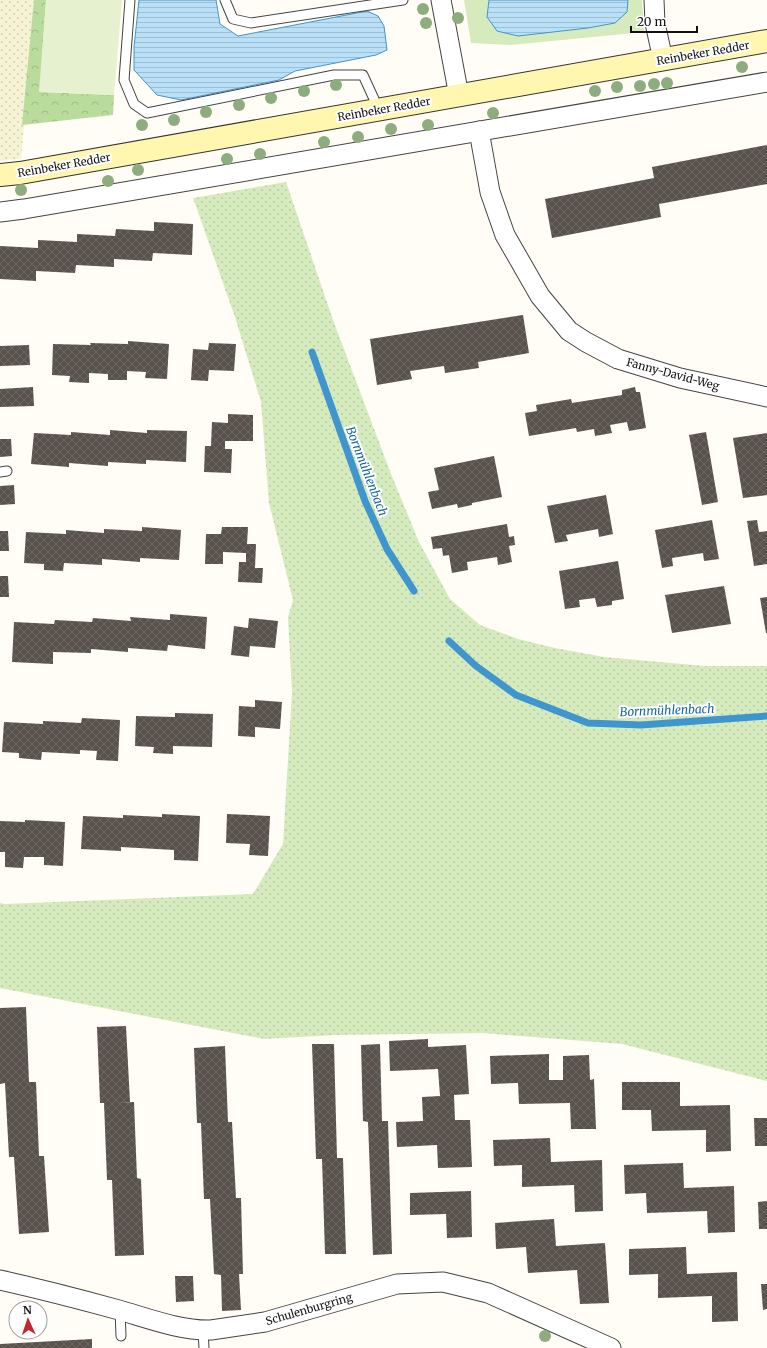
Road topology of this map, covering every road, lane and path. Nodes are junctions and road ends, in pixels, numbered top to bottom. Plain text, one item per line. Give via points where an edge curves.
1 (130, 0) edge
2 (225, 0) edge
3 (403, 0) edge
4 (441, 0) edge
5 (654, 0) edge
6 (767, 41) edge
7 (663, 60) junction
8 (767, 82) edge
9 (459, 96) junction
10 (379, 110) junction
11 (479, 131) junction
12 (0, 175) edge
13 (0, 212) edge
14 (767, 397) edge
15 (0, 1280) edge
16 (120, 1310) junction
17 (121, 1336) dead end
18 (204, 1339) edge
19 (611, 1348) edge

1 - 10 lane via 124,80 134,104 147,113 334,75 364,75
2 - 3 lane via 233,19 252,23
4 - 9 street
5 - 7 street via 655,23
6 - 7 main road, Reinbeker Redder
7 - 9 main road, Reinbeker Redder
8 - 11 street
9 - 10 main road, Reinbeker Redder
10 - 12 main road, Reinbeker Redder
11 - 13 street
11 - 14 street, Fanny-David-Weg via 490,192 505,235 540,296 569,331 618,359 680,378
15 - 16 street, Schulenburgring
16 - 17 lane
16 - 18 street, Schulenburgring via 164,1323
18 - 19 street, Schulenburgring via 397,1284 442,1282 488,1293

